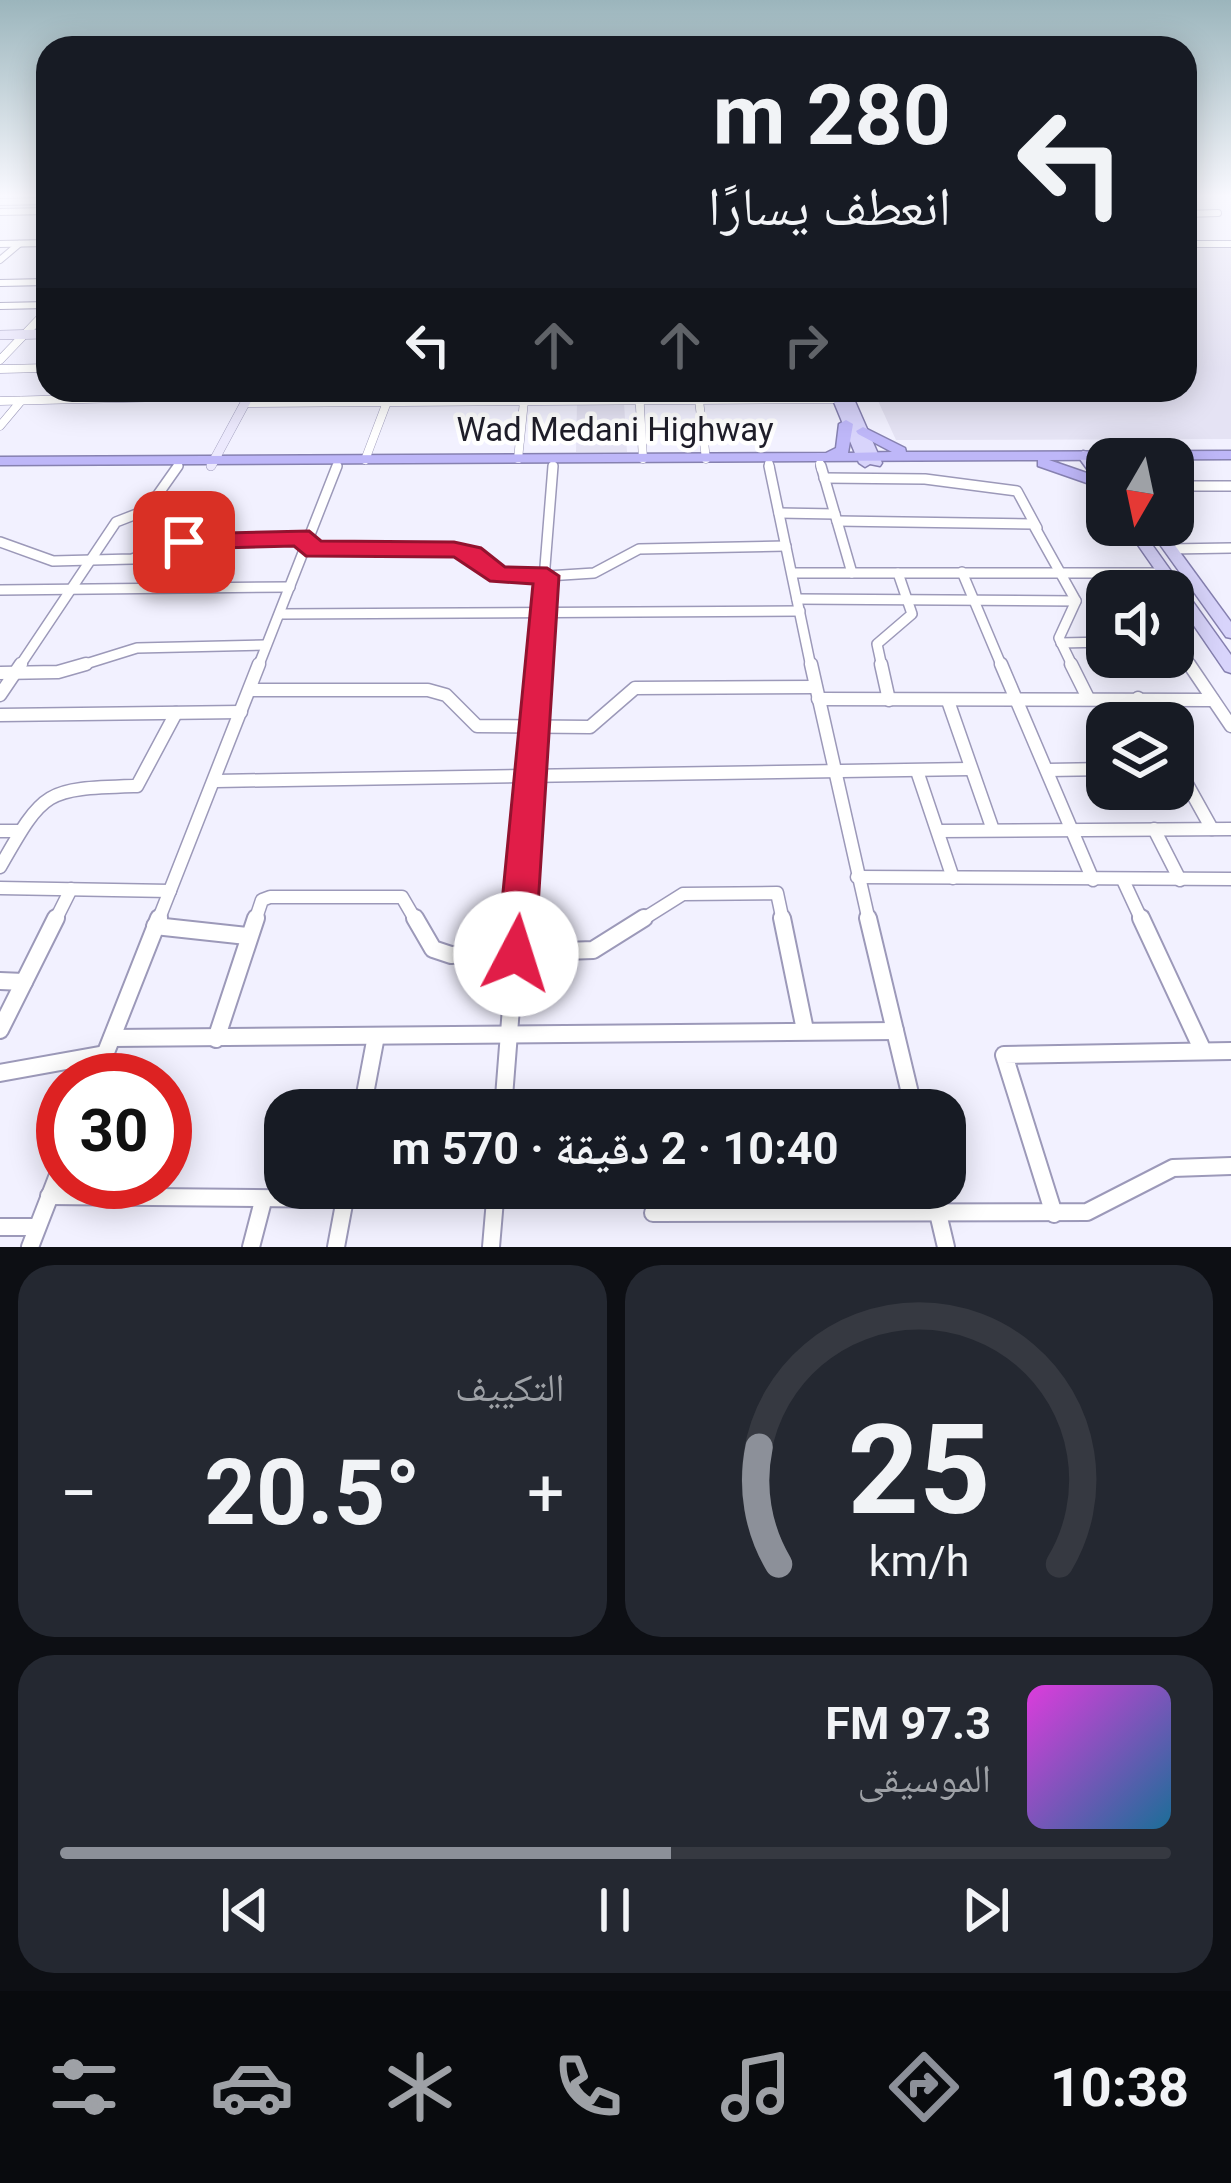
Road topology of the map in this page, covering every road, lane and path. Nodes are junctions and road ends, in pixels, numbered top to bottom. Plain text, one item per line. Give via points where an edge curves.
1 (36, 282) edge
2 (0, 283) edge
3 (0, 306) edge
4 (36, 308) edge
5 (36, 321) edge
6 (24, 334) junction
7 (36, 334) edge
8 (0, 335) edge
9 (0, 364) edge
10 (36, 367) edge
11 (22, 400) junction
12 (36, 400) edge
13 (0, 401) edge
14 (246, 402) edge
15 (387, 402) edge
16 (530, 402) edge
17 (639, 402) edge
18 (699, 402) edge
19 (841, 402) edge
20 (844, 402) edge
21 (1, 424) edge
22 (846, 424) junction
23 (862, 431) junction
24 (1231, 458) edge
25 (518, 459) junction
26 (643, 459) junction
27 (706, 459) junction
28 (1046, 459) junction
29 (1194, 459) edge
30 (365, 460) junction
31 (869, 460) junction
32 (1086, 460) edge
33 (1194, 460) edge
34 (212, 463) junction
35 (0, 464) edge
36 (769, 464) junction
37 (553, 465) junction
38 (178, 466) junction
39 (338, 466) junction
40 (821, 467) junction
41 (1086, 477) edge
42 (1231, 486) edge
43 (1194, 487) edge
44 (779, 513) junction
45 (836, 517) junction
46 (1044, 541) junction
47 (0, 542) edge
48 (308, 543) junction
49 (786, 546) junction
50 (1168, 546) edge
51 (1231, 548) edge
52 (1170, 549) junction
53 (88, 560) junction
54 (962, 572) junction
55 (793, 573) junction
56 (852, 573) junction
57 (898, 573) junction
58 (1063, 573) junction
59 (1086, 573) edge
60 (547, 576) junction
61 (290, 587) junction
62 (0, 590) edge
63 (70, 590) junction
64 (909, 599) junction
65 (973, 599) junction
66 (1076, 601) junction
67 (798, 605) junction
68 (544, 610) junction
69 (280, 614) junction
70 (1194, 615) edge
71 (1231, 633) edge
72 (1061, 643) junction
73 (1086, 643) edge
74 (266, 646) junction
75 (1231, 668) edge
76 (1194, 671) edge
77 (0, 673) edge
78 (15, 673) junction
79 (250, 690) junction
80 (816, 693) junction
81 (0, 695) edge
82 (1088, 698) junction
83 (1138, 698) junction
84 (889, 700) junction
85 (948, 700) junction
86 (1018, 700) junction
87 (1213, 700) junction
88 (1140, 702) edge
89 (241, 712) junction
90 (176, 713) junction
91 (0, 715) edge
92 (1231, 727) edge
93 (536, 728) junction
94 (969, 769) junction
95 (1086, 769) edge
96 (1048, 770) junction
97 (917, 771) junction
98 (834, 775) junction
99 (532, 780) junction
100 (216, 781) junction
101 (1194, 798) edge
102 (1072, 829) junction
103 (1154, 829) junction
104 (1212, 829) junction
105 (993, 830) junction
106 (1231, 830) edge
107 (0, 831) edge
108 (20, 831) junction
109 (939, 831) junction
110 (0, 867) edge
111 (857, 877) junction
112 (953, 878) junction
113 (1231, 879) edge
114 (1093, 880) junction
115 (1123, 880) junction
116 (1180, 880) junction
117 (0, 888) edge
118 (71, 889) junction
119 (170, 891) junction
120 (155, 926) junction
121 (247, 936) junction
122 (516, 954) junction
123 (0, 981) edge
124 (24, 982) junction
125 (0, 1030) edge
126 (805, 1030) junction
127 (895, 1031) junction
128 (509, 1035) junction
129 (376, 1036) junction
130 (217, 1039) junction
131 (109, 1046) junction
132 (1231, 1051) edge
133 (1203, 1052) junction
134 (106, 1053) edge
135 (0, 1073) edge
136 (366, 1089) edge
137 (505, 1089) edge
138 (909, 1089) edge
139 (1231, 1166) edge
140 (192, 1199) edge
141 (263, 1201) joint
142 (45, 1209) edge
143 (343, 1209) edge
144 (494, 1209) edge
145 (937, 1210) junction
146 (653, 1213) dead end
147 (1054, 1214) junction
148 (0, 1227) edge
149 (38, 1227) junction
150 (30, 1247) edge
151 (251, 1247) edge
152 (336, 1247) edge
153 (491, 1247) edge
154 (946, 1247) edge

1 - 2 street
3 - 4 street
5 - 6 street
6 - 7 street
6 - 8 street
6 - 9 street
9 - 10 street
11 - 12 street
11 - 13 street
11 - 21 street
14 - 34 street
15 - 30 street
16 - 25 street
17 - 26 street
18 - 27 street
19 - 22 main road
20 - 23 main road
22 - 31 main road
22 - 40 highway via 843,450
23 - 28 highway via 899,451
23 - 31 main road
24 - 29 highway, Wad Medani Highway
24 - 33 highway, Wad Medani Highway
25 - 26 highway, Wad Medani Highway
25 - 30 highway, Wad Medani Highway
26 - 27 highway, Wad Medani Highway
27 - 40 highway, Wad Medani Highway
28 - 31 highway, Wad Medani Highway
28 - 32 highway, Wad Medani Highway
28 - 41 highway
30 - 34 highway, Wad Medani Highway
31 - 40 highway, Wad Medani Highway
34 - 35 highway, Wad Medani Highway
34 - 38 highway, Wad Medani Highway
34 - 39 highway, Wad Medani Highway
35 - 38 highway, Wad Medani Highway
36 - 37 highway, Wad Medani Highway
36 - 40 highway, Wad Medani Highway
36 - 44 street
37 - 39 highway, Wad Medani Highway
37 - 60 street
38 - 53 street via 147,510 116,521
39 - 48 street
40 - 45 street
40 - 46 street via 1017,491
42 - 43 street
44 - 45 street
44 - 49 street
45 - 46 street via 1033,524
45 - 56 street
46 - 58 street
47 - 53 street via 46,560
48 - 53 street via 192,539 140,558
48 - 60 street via 464,550 499,575
48 - 61 street
49 - 55 street
49 - 60 street via 639,549 594,573
50 - 52 main road
51 - 52 street
52 - 71 main road
53 - 63 street
54 - 57 street
54 - 58 street
54 - 65 street
55 - 56 street
55 - 67 street
56 - 57 street
57 - 64 street
58 - 59 street
58 - 66 street
60 - 68 street
61 - 63 street
61 - 69 street
62 - 63 street
63 - 78 street
64 - 65 street
64 - 67 street
64 - 84 street via 912,614 877,644
65 - 66 street
65 - 86 street
66 - 72 street
67 - 68 street
67 - 80 street
68 - 69 street
68 - 93 street
69 - 74 street
70 - 75 main road
72 - 73 street
72 - 82 street
74 - 78 street via 136,648 64,670
74 - 79 street
76 - 87 street
77 - 78 street
78 - 81 street
79 - 89 street
79 - 93 street via 428,690 446,695 477,726
80 - 84 street
80 - 93 street via 635,688 593,726
80 - 98 street
82 - 83 street
82 - 86 street
83 - 87 street
83 - 88 street
84 - 85 street
85 - 86 street
85 - 94 street
86 - 96 street
87 - 92 street
89 - 90 street
89 - 100 street
90 - 91 street
90 - 108 street via 136,786 56,794 37,802
93 - 99 street
94 - 97 street
94 - 105 street
95 - 96 street
96 - 102 street
97 - 98 street
97 - 109 street
98 - 99 street
98 - 111 street
99 - 100 street
99 - 122 street
100 - 119 street
101 - 104 street
102 - 103 street
102 - 105 street
102 - 114 street
103 - 104 street
103 - 116 street
104 - 106 street
105 - 109 street
107 - 108 street
108 - 110 street
109 - 112 street
111 - 112 street
111 - 127 street
112 - 114 street
113 - 116 street
114 - 115 street
115 - 116 street
115 - 133 street
117 - 118 street
118 - 119 street
118 - 124 street
119 - 120 street
120 - 121 street
120 - 131 street
121 - 122 street via 270,897 395,896 409,901 441,954
121 - 130 street
122 - 126 street via 593,950 682,894 777,893
122 - 128 street
123 - 124 street
124 - 125 street
126 - 127 street
126 - 128 street
127 - 138 street
128 - 129 street
128 - 137 street
129 - 130 street
129 - 136 street
130 - 131 street
131 - 134 street
131 - 135 street
132 - 133 street
133 - 147 street via 1004,1055
139 - 147 street via 1173,1168 1100,1208
140 - 141 street
141 - 151 street
142 - 149 street
143 - 152 street
144 - 153 street
145 - 146 street
145 - 147 street
145 - 154 street
148 - 149 street
149 - 150 street

